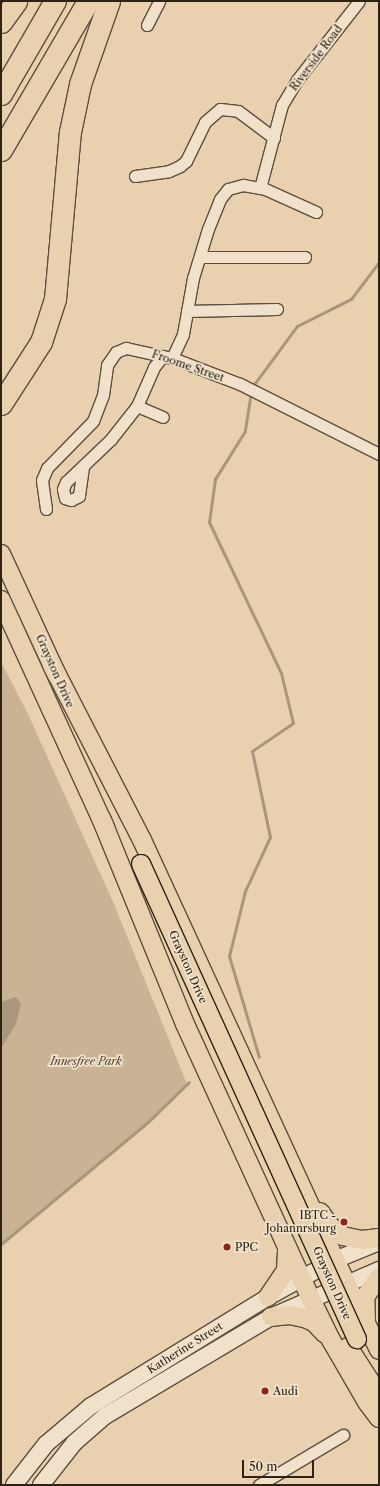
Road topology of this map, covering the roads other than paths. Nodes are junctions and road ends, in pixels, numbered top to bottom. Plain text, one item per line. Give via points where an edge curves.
1 (16, 1) edge
2 (55, 1) edge
3 (88, 1) edge
4 (109, 1) edge
5 (159, 1) edge
6 (359, 1) edge
7 (1, 22) edge
8 (147, 25) dead end
9 (1, 94) edge
10 (274, 138) junction
11 (1, 150) edge
12 (135, 176) dead end
13 (260, 188) junction
14 (316, 212) dead end
15 (200, 257) junction
16 (305, 257) dead end
17 (277, 309) dead end
18 (187, 311) junction
19 (167, 357) junction
20 (1, 404) edge
21 (137, 406) junction
22 (163, 417) dead end
23 (379, 454) edge
24 (83, 467) dead end
25 (46, 509) dead end
26 (1, 554) edge
27 (1, 600) edge
28 (52, 665) junction
29 (101, 818) junction
30 (273, 1128) junction
31 (379, 1238) edge
32 (379, 1242) edge
33 (286, 1243) junction
34 (335, 1260) junction
35 (379, 1270) edge
36 (379, 1277) edge
37 (302, 1278) junction
38 (346, 1283) junction
39 (268, 1297) junction
40 (311, 1299) junction
41 (271, 1318) junction
42 (367, 1328) junction
43 (331, 1340) junction
44 (379, 1350) edge
45 (379, 1377) edge
46 (379, 1395) edge
47 (379, 1418) edge
48 (343, 1435) dead end
49 (14, 1485) edge
50 (41, 1485) edge
51 (259, 1485) edge

1 - 7 highway
2 - 9 highway
3 - 11 highway
4 - 20 highway via 80,84 70,132 61,254 53,310 34,356
5 - 8 street
6 - 10 street, Riverside Road via 294,85 282,105
10 - 12 street via 238,111 220,109 205,122 186,161 180,166 169,171
10 - 13 street, Riverside Road
13 - 14 street
13 - 15 street via 235,186 225,192 213,214
15 - 16 street
15 - 18 street
17 - 18 street
18 - 19 street via 183,334
19 - 21 street via 154,367
19 - 23 street, Froome Street via 240,384
19 - 25 street, Froome Street via 132,348 112,355 106,365 103,395 93,421 47,468 44,475
21 - 22 street
21 - 24 street via 111,439
26 - 28 main road, Grayston Drive
27 - 29 main road, Grayston Drive
28 - 30 main road via 142,840
28 - 45 main road, Grayston Drive, bridge via 357,1339
29 - 33 main road via 185,1024
29 - 46 main road, Grayston Drive via 170,956 347,1346
30 - 31 main road via 329,1225 349,1238
30 - 34 main road
32 - 34 main road, Katherine Street
33 - 37 main road
33 - 39 main road via 286,1270
34 - 37 main road, Katherine Street
34 - 38 main road
35 - 38 main road, Katherine Street
36 - 42 main road via 365,1297
37 - 39 main road, Katherine Street
37 - 40 main road
38 - 40 main road, Katherine Street
38 - 42 main road
39 - 49 main road, Katherine Street via 80,1414 42,1447
40 - 41 main road, Katherine Street
40 - 43 main road
41 - 43 main road via 289,1315 309,1319
41 - 50 main road, Katherine Street via 99,1421 74,1443
42 - 44 main road
43 - 47 main road
48 - 51 street

